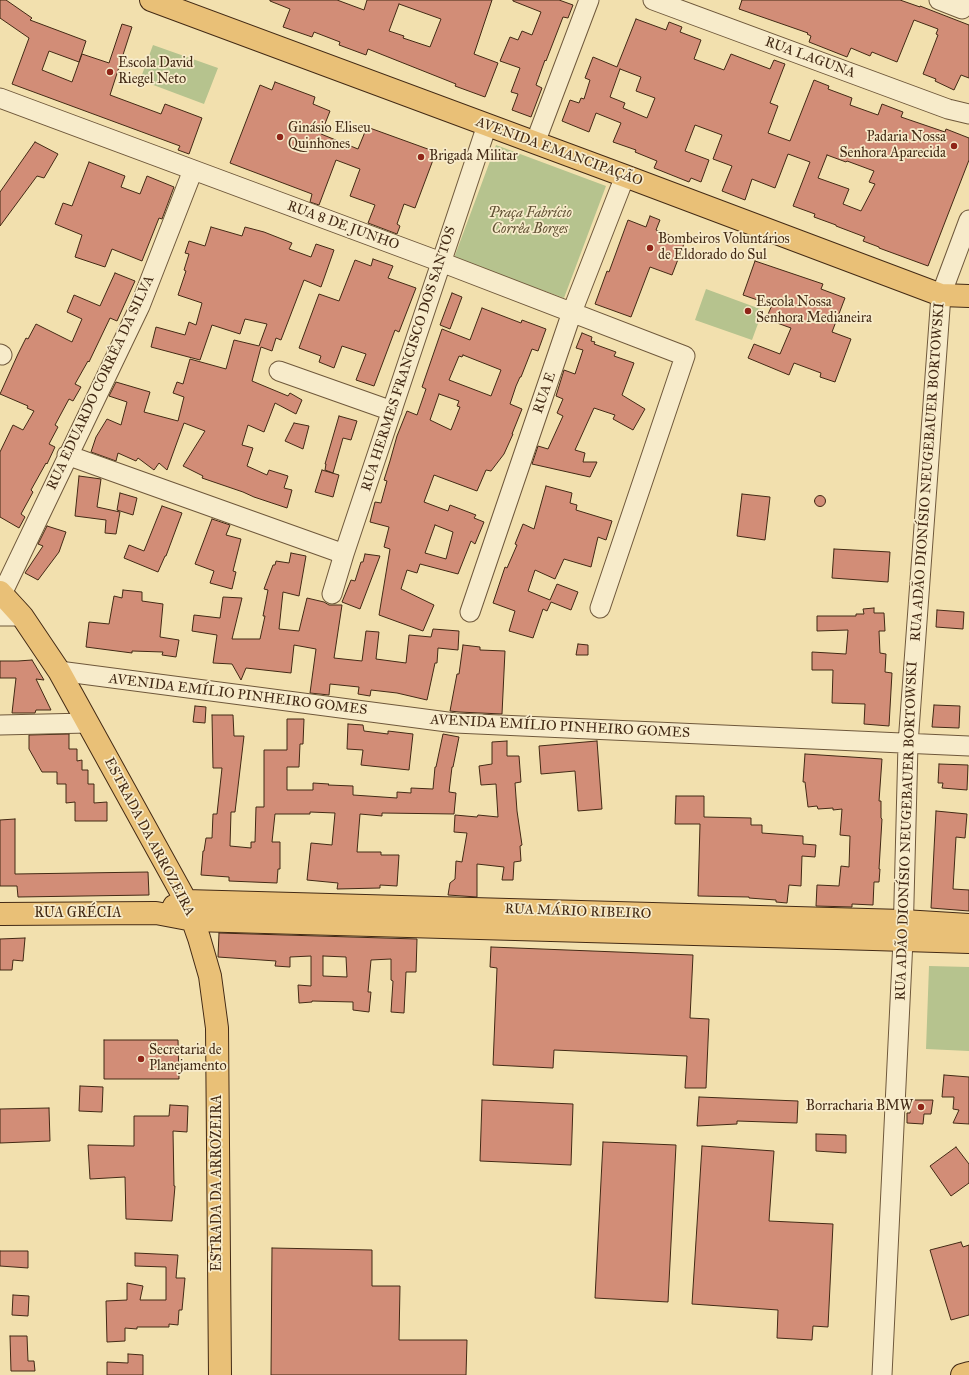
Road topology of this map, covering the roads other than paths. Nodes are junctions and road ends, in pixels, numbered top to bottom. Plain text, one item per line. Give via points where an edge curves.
1 (151, 0) edge
2 (589, 0) edge
3 (653, 0) edge
4 (939, 0) edge
5 (963, 4) edge
6 (0, 98) edge
7 (969, 114) edge
8 (487, 125) junction
9 (535, 142) junction
10 (193, 170) junction
11 (625, 176) junction
12 (969, 220) edge
13 (441, 262) junction
14 (942, 295) junction
15 (969, 296) edge
16 (572, 312) junction
17 (279, 371) dead end
18 (392, 411) junction
19 (67, 456) junction
20 (344, 554) junction
21 (1, 593) edge
22 (332, 594) dead end
23 (600, 608) dead end
24 (470, 612) dead end
25 (0, 616) edge
26 (22, 616) junction
27 (59, 671) junction
28 (88, 723) junction
29 (0, 724) edge
30 (908, 744) junction
31 (969, 746) edge
32 (190, 911) junction
33 (0, 914) edge
34 (969, 925) edge
35 (903, 930) junction
36 (969, 942) edge
37 (969, 1373) edge
38 (220, 1375) edge
39 (882, 1375) edge
40 (962, 1375) edge

1 - 8 main road, AVENIDA EMANCIPAÇÃO
2 - 9 street
3 - 7 street, RUA LAGUNA via 948,109
4 - 5 street
6 - 10 street, RUA 8 DE JUNHO
8 - 9 main road, AVENIDA EMANCIPAÇÃO
8 - 13 street, RUA HERMES FRANCISCO DOS SANTOS
9 - 11 main road, AVENIDA EMANCIPAÇÃO
10 - 13 street, RUA 8 DE JUNHO
10 - 19 street, RUA EDUARDO CORRÊA DA SILVA via 140,306
11 - 14 main road, AVENIDA EMANCIPAÇÃO
11 - 16 street, RUA E
12 - 14 street, RUA ADÃO DIONÍSIO NEUGEBAUER BORTOWSKI
13 - 16 street, RUA 8 DE JUNHO
13 - 18 street, RUA HERMES FRANCISCO DOS SANTOS
14 - 15 main road, AVENIDA EMANCIPAÇÃO
14 - 30 street, RUA ADÃO DIONÍSIO NEUGEBAUER BORTOWSKI
16 - 23 street, RUA 8 DE JUNHO via 685,356
16 - 24 street, RUA E
17 - 18 street
18 - 20 street, RUA HERMES FRANCISCO DOS SANTOS
19 - 20 street
19 - 21 street, RUA EDUARDO CORRÊA DA SILVA
20 - 22 street, RUA HERMES FRANCISCO DOS SANTOS
21 - 26 main road, ESTRADA DA ARROZEIRA
25 - 26 street
26 - 27 main road, ESTRADA DA ARROZEIRA
27 - 28 main road, ESTRADA DA ARROZEIRA
27 - 30 street, AVENIDA EMÍLIO PINHEIRO GOMES via 455,723
28 - 29 street
28 - 32 main road, ESTRADA DA ARROZEIRA
30 - 31 street, AVENIDA EMÍLIO PINHEIRO GOMES
30 - 35 street, RUA ADÃO DIONÍSIO NEUGEBAUER BORTOWSKI
32 - 33 main road, RUA GRÉCIA
32 - 35 main road, RUA MÁRIO RIBEIRO
32 - 38 main road, ESTRADA DA ARROZEIRA via 210,976 217,1028
34 - 35 main road, RUA MÁRIO RIBEIRO
35 - 36 main road, RUA MÁRIO RIBEIRO
35 - 39 street, RUA ADÃO DIONÍSIO NEUGEBAUER BORTOWSKI
37 - 40 main road

